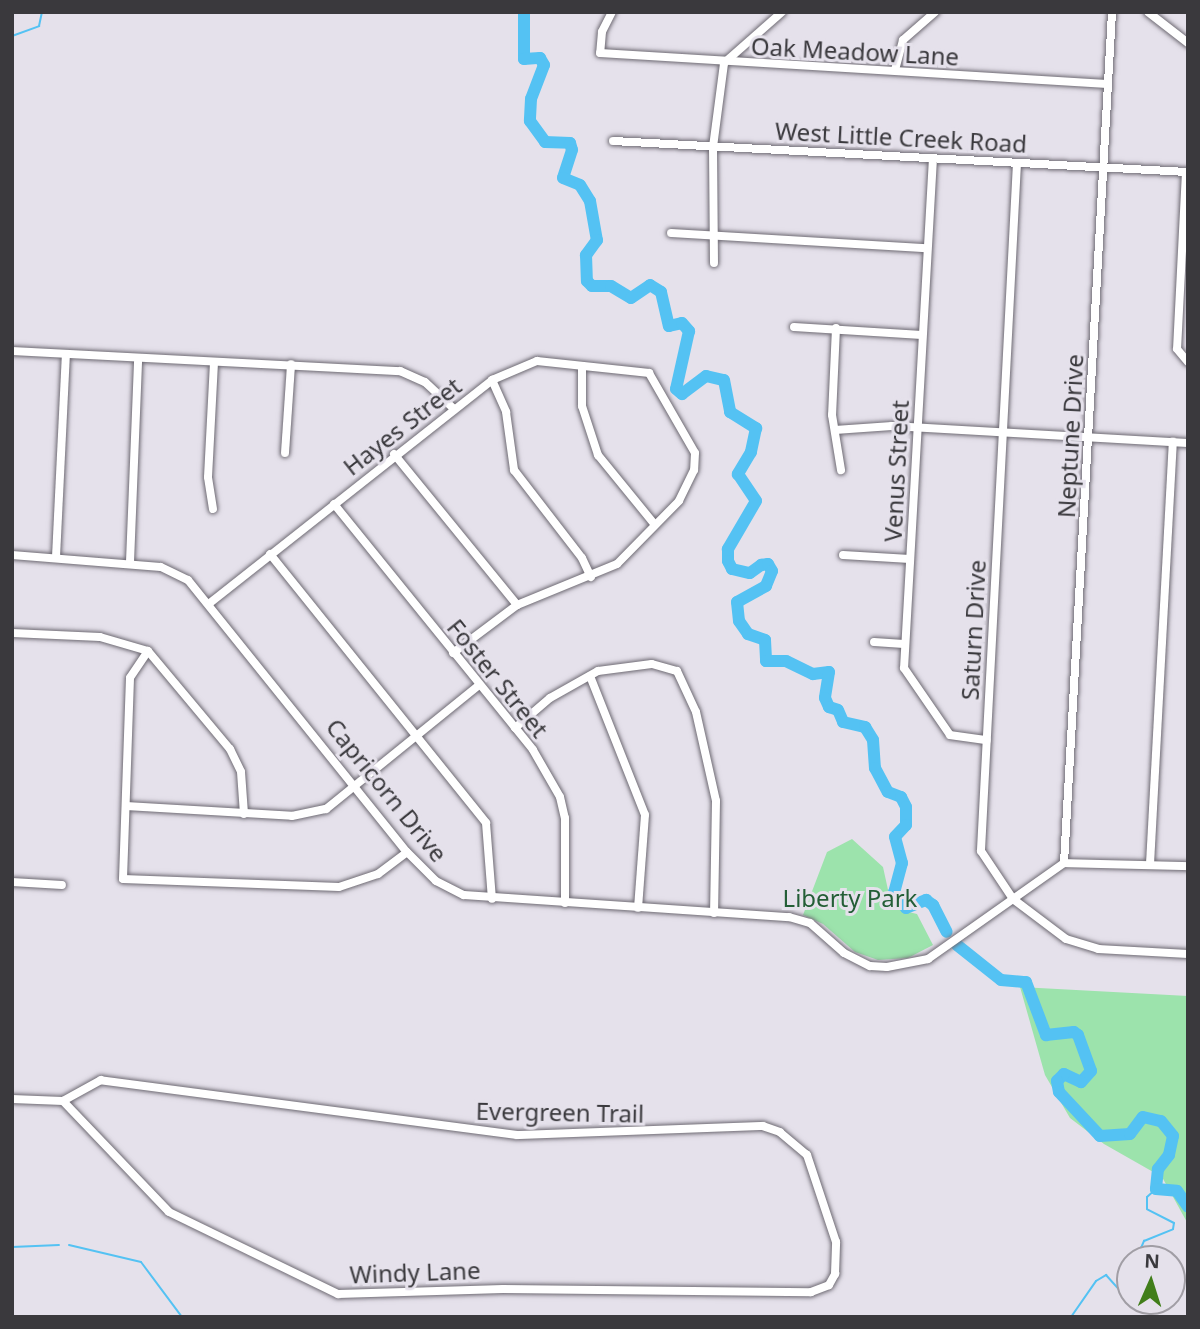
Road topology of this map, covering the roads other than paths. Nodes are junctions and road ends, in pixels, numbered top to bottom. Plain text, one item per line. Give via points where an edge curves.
1 (612, 12) edge
2 (782, 12) edge
3 (935, 12) edge
4 (1112, 12) edge
5 (1148, 12) edge
6 (1188, 43) edge
7 (724, 63) junction
8 (895, 70) junction
9 (1108, 84) junction
10 (613, 141) dead end
11 (713, 147) junction
12 (933, 158) junction
13 (1017, 163) junction
14 (1104, 167) junction
15 (1187, 172) edge
16 (671, 233) dead end
17 (716, 236) junction
18 (927, 248) junction
19 (714, 263) dead end
20 (794, 327) dead end
21 (836, 328) junction
22 (922, 335) junction
23 (12, 351) edge
24 (66, 355) junction
25 (138, 359) junction
26 (1188, 362) edge
27 (214, 363) junction
28 (291, 365) junction
29 (582, 366) junction
30 (492, 380) junction
31 (453, 408) junction
32 (918, 428) junction
33 (835, 430) junction
34 (1004, 433) junction
35 (1089, 438) junction
36 (1173, 442) junction
37 (1188, 443) edge
38 (285, 453) dead end
39 (394, 454) junction
40 (842, 470) dead end
41 (334, 504) junction
42 (213, 509) dead end
43 (655, 525) junction
44 (270, 554) junction
45 (12, 555) edge
46 (843, 555) dead end
47 (56, 557) junction
48 (910, 559) junction
49 (130, 562) junction
50 (591, 577) junction
51 (210, 603) junction
52 (517, 605) junction
53 (12, 632) edge
54 (874, 642) dead end
55 (904, 644) junction
56 (148, 651) junction
57 (453, 653) junction
58 (590, 676) junction
59 (480, 685) junction
60 (515, 728) junction
61 (417, 736) junction
62 (987, 740) junction
63 (354, 786) junction
64 (126, 806) junction
65 (244, 814) junction
66 (407, 852) junction
67 (1064, 863) junction
68 (1150, 864) junction
69 (1188, 866) edge
70 (12, 882) edge
71 (62, 885) dead end
72 (1013, 899) junction
73 (492, 900) junction
74 (565, 903) junction
75 (638, 908) junction
76 (714, 913) junction
77 (1188, 954) edge
78 (12, 1099) edge
79 (63, 1101) junction
80 (803, 1292) joint

1 - 7 street, Oak Meadow Lane via 602,32 600,53
2 - 7 street
3 - 8 street via 903,40
4 - 9 street, Neptune Drive
5 - 6 street
7 - 8 street, Oak Meadow Lane
7 - 11 street
8 - 9 street, Oak Meadow Lane
9 - 14 street, Neptune Drive
10 - 11 street, West Little Creek Road
11 - 12 street, West Little Creek Road
11 - 17 street
12 - 13 street, West Little Creek Road
12 - 18 street, Venus Street
13 - 14 street, West Little Creek Road
13 - 34 street, Saturn Drive
14 - 15 street, West Little Creek Road
14 - 35 street, Neptune Drive
15 - 26 street via 1177,349
16 - 17 street
17 - 18 street
17 - 19 street
18 - 22 street, Venus Street
20 - 21 street
21 - 22 street
21 - 33 street
22 - 32 street, Venus Street
23 - 24 street
24 - 25 street
24 - 47 street
25 - 27 street
25 - 49 street
27 - 28 street
27 - 42 street via 208,477
28 - 31 street via 400,371 425,382
28 - 38 street
29 - 30 street, Hayes Street via 537,362
29 - 43 street via 582,406 598,455
29 - 43 street, Hayes Street via 649,373 695,453 694,470 679,501
30 - 31 street, Hayes Street
30 - 50 street via 506,412 514,470 582,558
31 - 39 street, Hayes Street
32 - 33 street
32 - 34 street
32 - 48 street, Venus Street
33 - 40 street
34 - 35 street
34 - 62 street, Saturn Drive
35 - 36 street
35 - 67 street, Neptune Drive
36 - 37 street
36 - 68 street
39 - 41 street, Hayes Street
39 - 52 street
41 - 44 street, Hayes Street
41 - 57 street, Foster Street
43 - 50 street via 617,564
44 - 51 street, Hayes Street
44 - 61 street
45 - 47 street, Capricorn Drive
46 - 48 street
47 - 49 street, Capricorn Drive
48 - 55 street, Venus Street
49 - 51 street, Capricorn Drive via 161,567 188,580
50 - 52 street
51 - 63 street, Capricorn Drive
52 - 57 street
53 - 56 street via 100,637
54 - 55 street
55 - 62 street, Venus Street via 909,681 944,729 961,738
56 - 64 street via 130,677
56 - 65 street via 230,749 241,772
57 - 59 street, Foster Street
58 - 60 street via 550,698
58 - 75 street via 645,815
58 - 76 street via 652,664 677,671 696,712 716,801
59 - 60 street, Foster Street
59 - 61 street
60 - 74 street, Foster Street via 560,797 568,870
61 - 63 street
61 - 73 street via 486,823
62 - 72 street, Saturn Drive via 981,851
63 - 65 street via 326,809 292,816
63 - 66 street, Capricorn Drive
64 - 65 street
64 - 66 street via 123,878 339,887 378,874
66 - 73 street, Capricorn Drive via 436,881 464,895
67 - 68 street
67 - 72 street, Capricorn Drive
68 - 69 street
70 - 71 street
72 - 76 street, Capricorn Drive via 928,959 887,967 870,966 844,953 810,923 789,917
72 - 77 street, Saturn Drive via 1082,947
73 - 74 street, Capricorn Drive
74 - 75 street, Capricorn Drive
75 - 76 street, Capricorn Drive
78 - 79 street
79 - 80 street, Windy Lane via 169,1212 338,1294 503,1289
79 - 80 street, Evergreen Trail via 101,1080 517,1135 763,1126 780,1132 807,1155 836,1242 832,1281 819,1290

